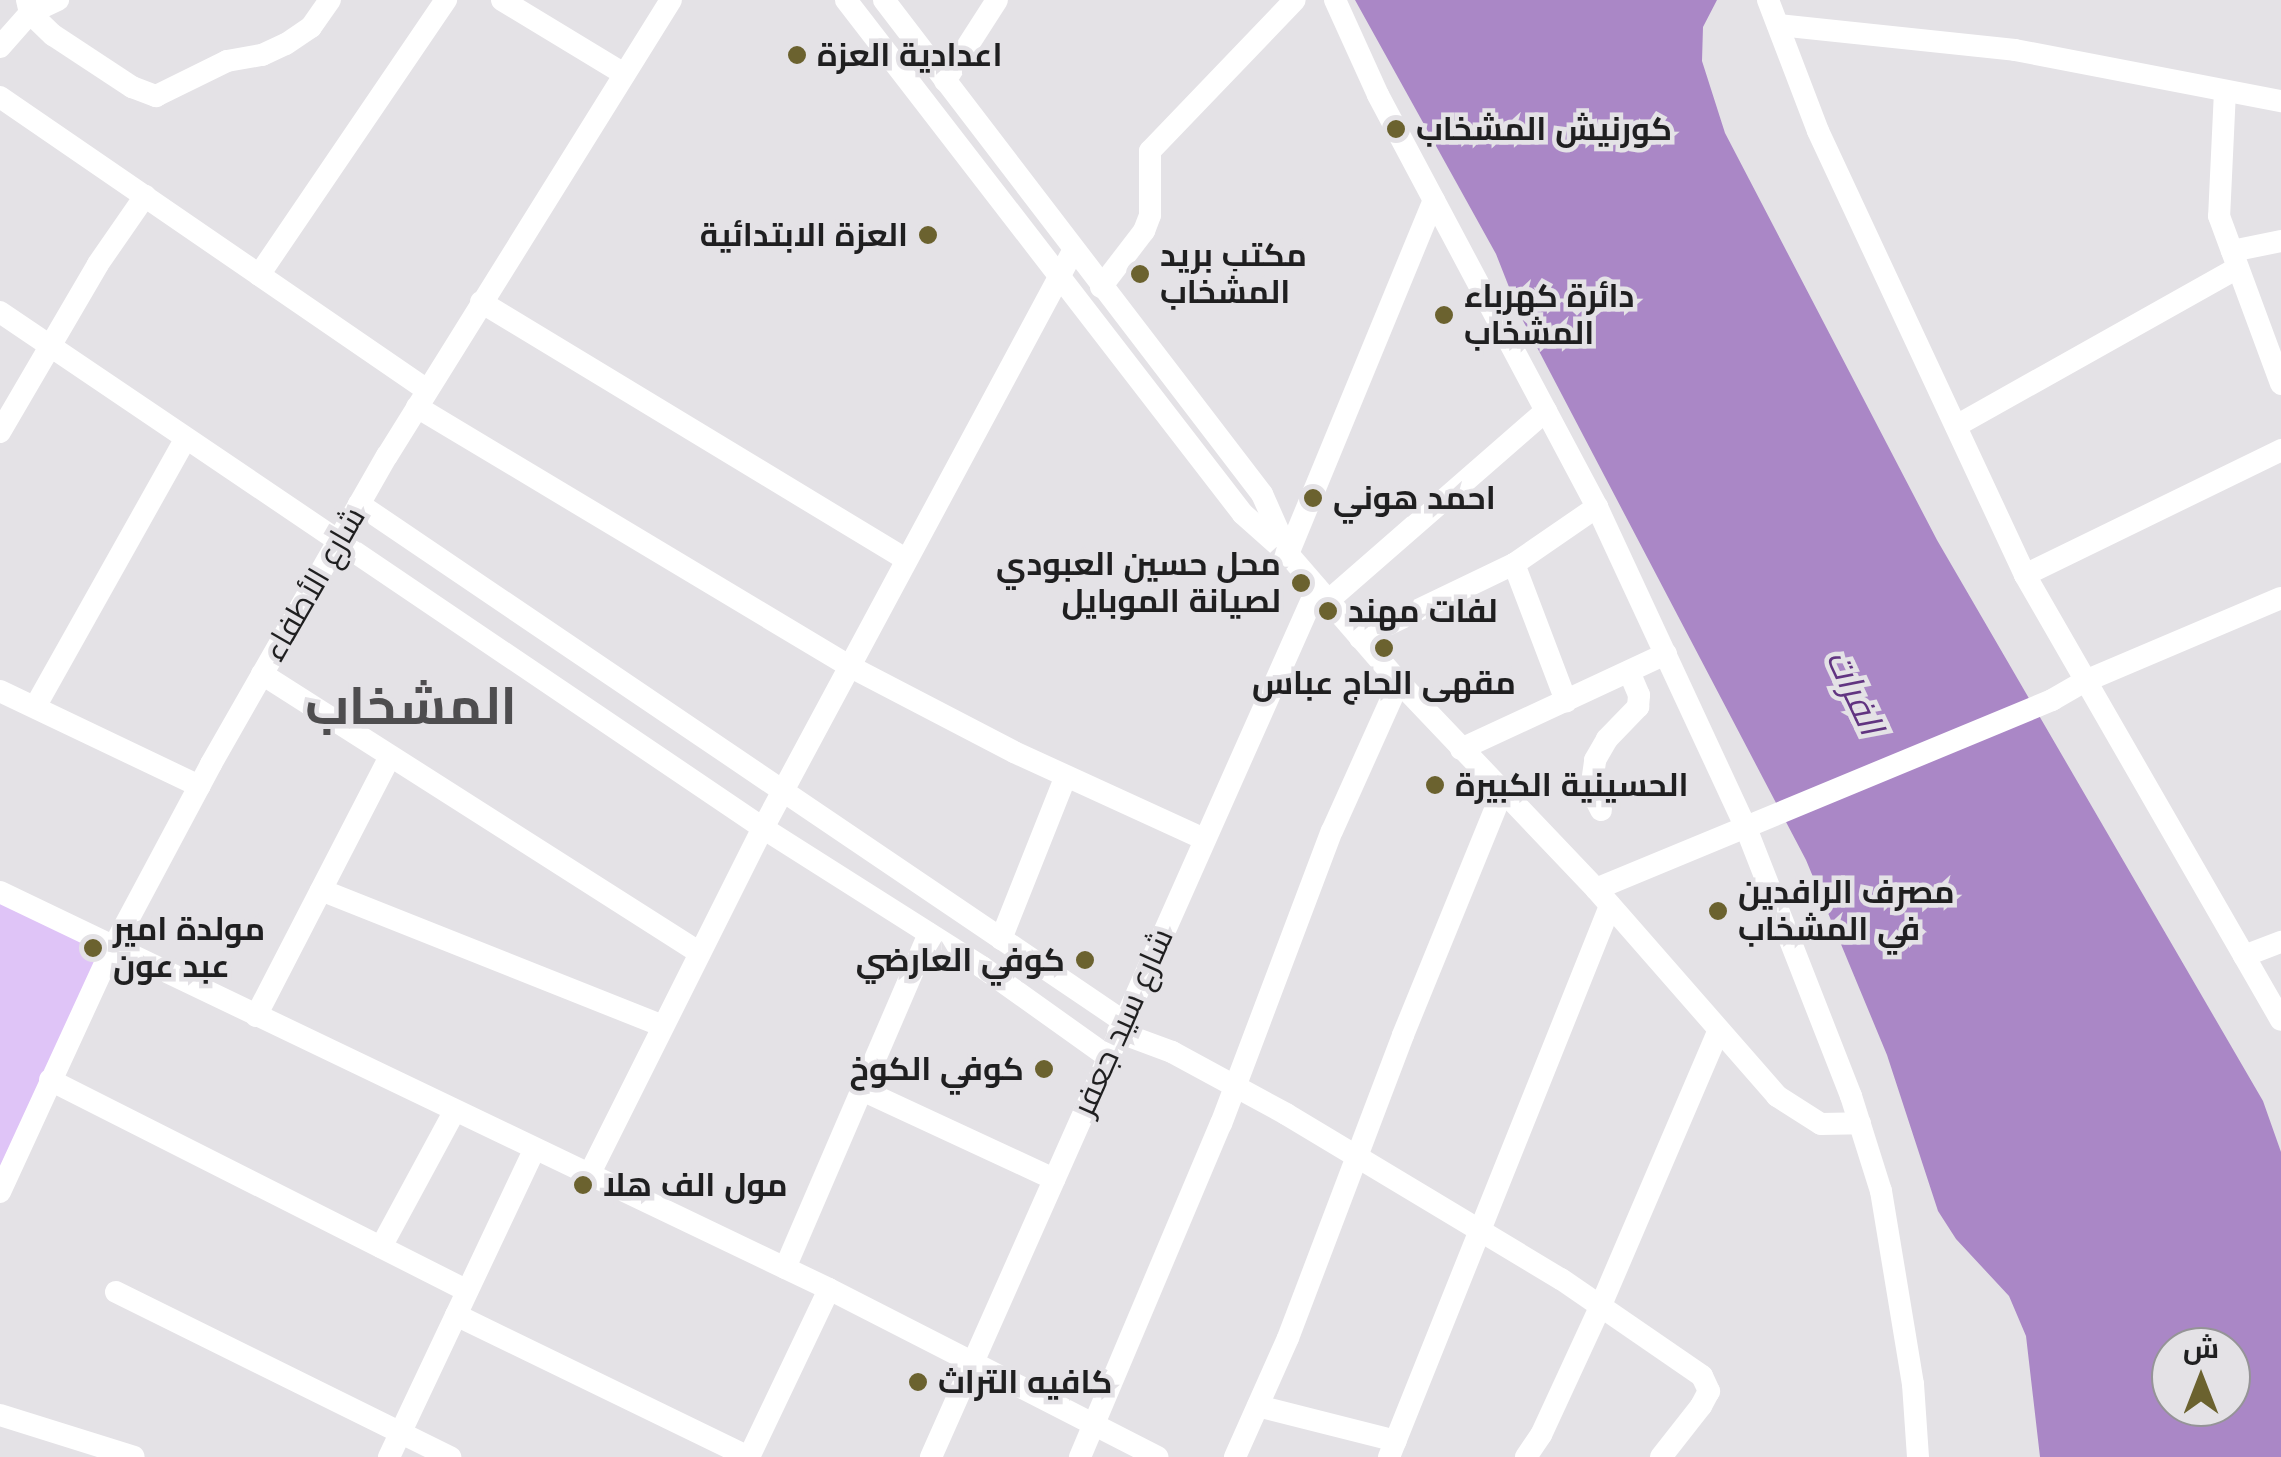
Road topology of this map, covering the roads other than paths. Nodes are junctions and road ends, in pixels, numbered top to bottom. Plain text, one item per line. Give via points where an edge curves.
1 (58, 0) edge
2 (330, 0) edge
3 (502, 0) edge
4 (671, 0) edge
5 (846, 0) edge
6 (884, 0) edge
7 (998, 0) edge
8 (1295, 0) edge
9 (1335, 0) edge
10 (1768, 0) edge
11 (438, 3) edge
12 (28, 6) edge
13 (1778, 24) junction
14 (0, 48) edge
15 (624, 74) junction
16 (944, 81) junction
17 (2225, 91) junction
18 (0, 97) edge
19 (2281, 101) edge
20 (145, 196) junction
21 (1434, 200) junction
22 (2281, 241) edge
23 (1073, 251) junction
24 (2235, 259) junction
25 (1058, 273) junction
26 (259, 275) junction
27 (1101, 287) junction
28 (480, 302) junction
29 (0, 312) edge
30 (50, 346) junction
31 (2281, 384) edge
32 (422, 398) junction
33 (1546, 411) junction
34 (1956, 426) junction
35 (0, 432) edge
36 (186, 438) junction
37 (2281, 450) edge
38 (359, 504) junction
39 (1598, 507) junction
40 (338, 542) junction
41 (1288, 554) junction
42 (906, 559) junction
43 (1514, 564) junction
44 (2026, 575) junction
45 (1323, 594) junction
46 (2281, 598) edge
47 (1360, 638) junction
48 (1666, 654) junction
49 (849, 666) junction
50 (1629, 672) junction
51 (262, 674) junction
52 (1399, 682) junction
53 (2083, 682) junction
54 (0, 690) edge
55 (1566, 701) junction
56 (35, 707) junction
57 (1461, 749) junction
58 (390, 756) junction
59 (1066, 776) junction
60 (199, 786) junction
61 (782, 792) junction
62 (1502, 793) junction
63 (1601, 810) dead end
64 (763, 828) junction
65 (1746, 828) junction
66 (1204, 839) junction
67 (321, 890) junction
68 (0, 892) edge
69 (1603, 897) junction
70 (930, 934) junction
71 (1001, 940) junction
72 (2281, 942) edge
73 (114, 946) junction
74 (700, 953) junction
75 (2244, 956) junction
76 (256, 1016) junction
77 (2281, 1020) edge
78 (664, 1026) junction
79 (1121, 1026) junction
80 (1719, 1030) junction
81 (1108, 1057) junction
82 (50, 1080) junction
83 (1235, 1086) junction
84 (862, 1090) junction
85 (454, 1112) junction
86 (1860, 1123) junction
87 (534, 1150) junction
88 (1356, 1158) junction
89 (588, 1176) junction
90 (1054, 1179) junction
91 (0, 1192) edge
92 (1479, 1233) junction
93 (381, 1247) junction
94 (785, 1268) junction
95 (829, 1289) junction
96 (467, 1290) junction
97 (116, 1292) dead end
98 (1601, 1304) junction
99 (456, 1315) junction
100 (974, 1363) junction
101 (1258, 1406) junction
102 (0, 1415) edge
103 (1096, 1425) junction
104 (401, 1432) junction
105 (1393, 1449) edge
106 (134, 1457) edge
107 (389, 1457) edge
108 (450, 1457) edge
109 (749, 1457) edge
110 (931, 1457) edge
111 (1080, 1457) edge
112 (1157, 1457) edge
113 (1235, 1457) edge
114 (1526, 1457) edge
115 (1660, 1457) edge
116 (1918, 1457) edge

1 - 12 street
2 - 12 street via 311,28 286,44 226,61 156,96 68,45
3 - 15 street
4 - 15 street, شارع الأطفاء
5 - 25 street
6 - 16 street
7 - 16 street
8 - 27 street via 1150,151 1144,232
9 - 21 street
10 - 13 street
11 - 26 street
12 - 14 street
13 - 17 street via 2015,50
13 - 34 street via 1818,131
15 - 28 street, شارع الأطفاء
16 - 23 street
17 - 19 street
17 - 24 street via 2219,216
18 - 20 street
20 - 26 street
20 - 30 street
21 - 33 street
21 - 41 street
22 - 24 street
23 - 25 street
23 - 27 street
24 - 31 street
24 - 34 street
25 - 41 street via 1243,514
25 - 42 street
26 - 32 street
27 - 41 street via 1262,494
28 - 32 street, شارع الأطفاء
28 - 42 street
29 - 30 street
30 - 35 street
30 - 36 street
32 - 38 street, شارع الأطفاء
32 - 49 street
33 - 39 street
33 - 45 street
34 - 44 street
36 - 40 street
36 - 56 street
37 - 44 street
38 - 40 street, شارع الأطفاء
38 - 61 street
39 - 43 street
39 - 48 street
40 - 51 street, شارع الأطفاء
40 - 64 street
41 - 45 street
42 - 49 street
43 - 47 street
43 - 55 street
44 - 53 street
45 - 47 street
45 - 66 street, شارع سيد جعفر
46 - 53 street
47 - 52 street
48 - 50 street
48 - 65 street
49 - 59 street
49 - 61 street
50 - 55 street
50 - 63 street via 1638,707 1595,760 1591,790
51 - 58 street
51 - 60 street, شارع الأطفاء
52 - 57 street
52 - 83 street via 1332,831
53 - 65 street
53 - 75 street
54 - 56 street
55 - 57 street
56 - 60 street
57 - 62 street
58 - 67 street
58 - 74 street
59 - 66 street
59 - 71 street
60 - 73 street, شارع الأطفاء
61 - 64 street
61 - 71 street
62 - 69 street
62 - 88 street
64 - 70 street
64 - 74 street
65 - 69 street
65 - 86 street
66 - 79 street, شارع سيد جعفر
67 - 76 street
67 - 78 street
68 - 73 street
69 - 80 street
69 - 92 street
70 - 81 street
70 - 84 street
71 - 79 street
72 - 75 street
73 - 76 street
73 - 82 street, شارع الأطفاء
74 - 78 street
75 - 77 street
76 - 85 street
78 - 89 street
79 - 81 street, شارع سيد جعفر
79 - 83 street
80 - 86 street via 1802,1115 1821,1124
80 - 98 street
81 - 90 street, شارع سيد جعفر
82 - 91 street, شارع الأطفاء
82 - 93 street
83 - 88 street
83 - 103 street
84 - 90 street
84 - 94 street
85 - 87 street
85 - 93 street
86 - 116 street via 1899,1290
87 - 89 street
87 - 96 street
88 - 92 street
88 - 101 street
89 - 94 street
90 - 100 street, شارع سيد جعفر
92 - 98 street
92 - 105 street
93 - 96 street
94 - 95 street
95 - 100 street
95 - 109 street
96 - 99 street
97 - 104 street
98 - 114 street
98 - 115 street via 1709,1383 1701,1406
99 - 104 street
99 - 109 street
100 - 103 street
100 - 110 street, شارع سيد جعفر
101 - 105 street
101 - 113 street
102 - 106 street
103 - 111 street
103 - 112 street
104 - 107 street
104 - 108 street

